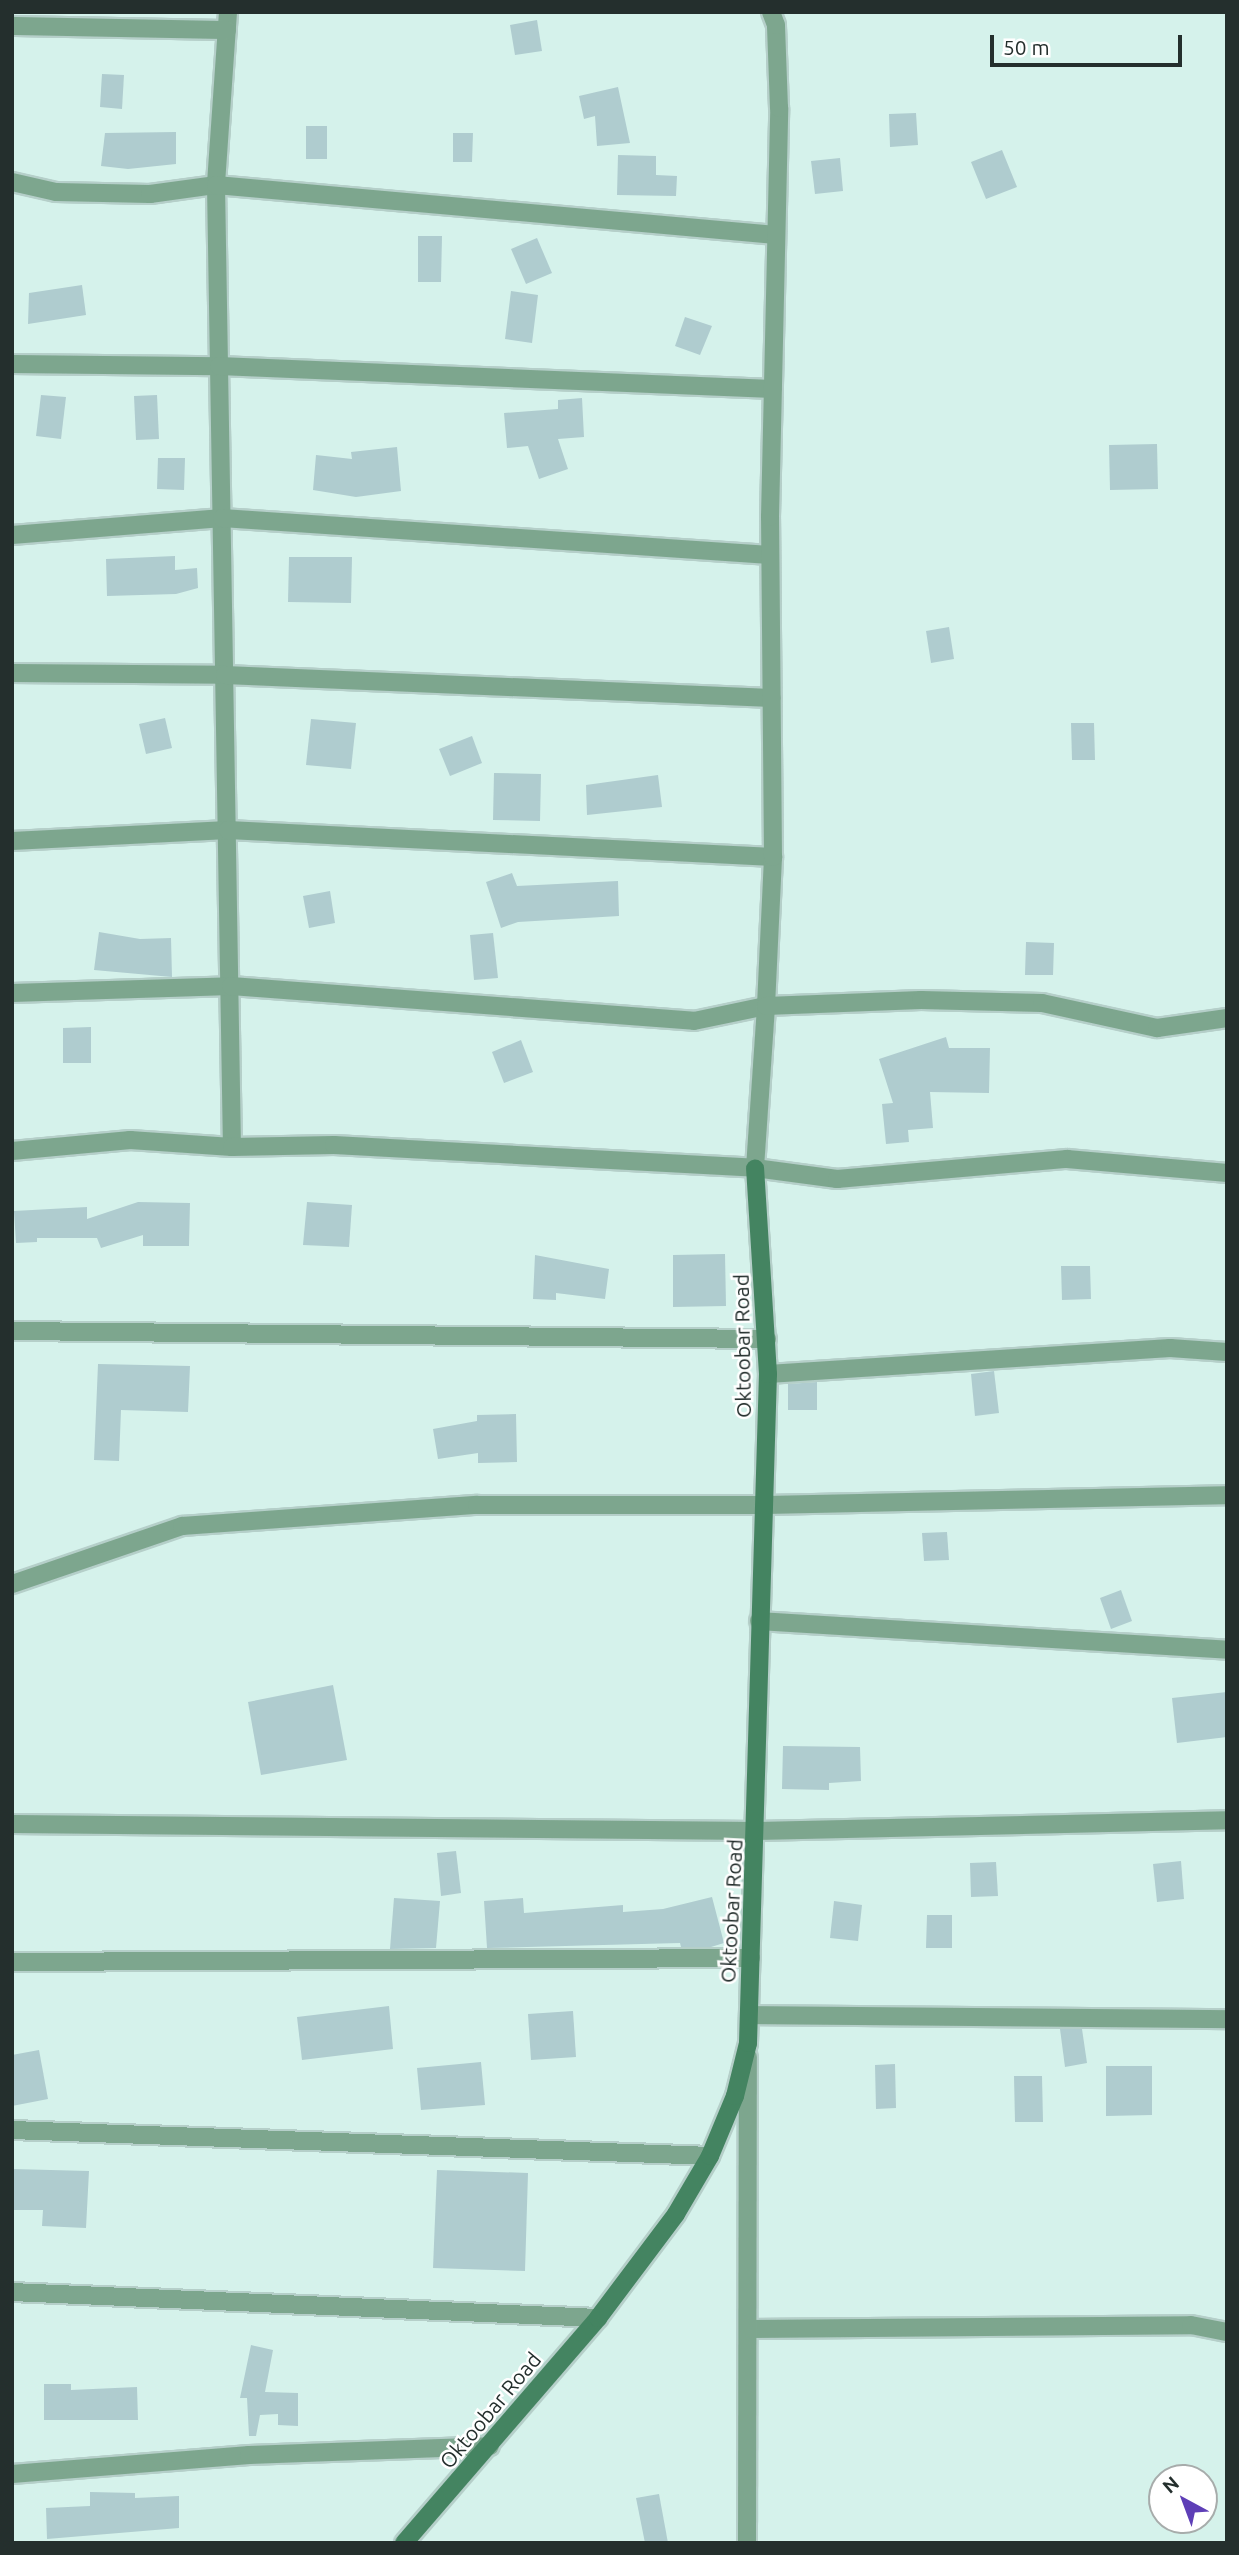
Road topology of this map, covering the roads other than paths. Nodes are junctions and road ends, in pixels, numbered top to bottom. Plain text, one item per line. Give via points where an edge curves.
1 (771, 12) edge
2 (228, 21) edge
3 (12, 26) edge
4 (12, 182) edge
5 (216, 185) junction
6 (776, 235) junction
7 (12, 364) edge
8 (219, 366) junction
9 (773, 389) junction
10 (222, 518) junction
11 (12, 535) edge
12 (770, 555) junction
13 (12, 673) edge
14 (225, 675) junction
15 (772, 698) junction
16 (228, 830) junction
17 (12, 841) edge
18 (773, 857) junction
19 (231, 986) junction
20 (12, 993) edge
21 (766, 1006) junction
22 (1227, 1018) edge
23 (232, 1147) junction
24 (12, 1151) edge
25 (755, 1168) junction
26 (1227, 1173) edge
27 (12, 1331) edge
28 (767, 1339) junction
29 (1227, 1352) edge
30 (768, 1374) junction
31 (1227, 1495) edge
32 (762, 1505) junction
33 (12, 1584) edge
34 (759, 1621) junction
35 (1227, 1650) edge
36 (1227, 1820) edge
37 (12, 1824) edge
38 (757, 1831) junction
39 (751, 1958) junction
40 (12, 1962) edge
41 (749, 2015) junction
42 (1227, 2019) edge
43 (748, 2043) junction
44 (12, 2130) edge
45 (709, 2156) junction
46 (12, 2292) edge
47 (598, 2318) junction
48 (750, 2329) junction
49 (1227, 2332) edge
50 (490, 2446) junction
51 (12, 2474) edge
52 (404, 2543) edge
53 (747, 2543) edge

1 - 6 street via 776,25 779,108
2 - 3 street
2 - 5 street
4 - 5 street via 56,192 150,194
5 - 6 street
5 - 8 street
6 - 9 street
7 - 8 street
8 - 9 street
8 - 10 street
9 - 12 street
10 - 11 street
10 - 12 street
10 - 14 street
12 - 15 street
13 - 14 street
14 - 15 street
14 - 16 street
15 - 18 street
16 - 17 street
16 - 18 street
16 - 19 street
18 - 21 street
19 - 20 street
19 - 21 street via 694,1020
19 - 23 street
21 - 22 street via 922,1000 1042,1003 1157,1028
21 - 25 street
23 - 24 street via 130,1140
23 - 25 street via 334,1145
25 - 26 street via 837,1179 1067,1159
25 - 28 street, Oktoobar Road
27 - 28 street
28 - 30 street, Oktoobar Road
29 - 30 street via 1170,1348
30 - 32 street, Oktoobar Road
31 - 32 street
32 - 33 street via 477,1505 182,1526
32 - 34 street, Oktoobar Road
34 - 35 street
34 - 38 street, Oktoobar Road
36 - 38 street
37 - 38 street
38 - 39 street, Oktoobar Road
39 - 40 street
39 - 41 street, Oktoobar Road
41 - 42 street
41 - 43 street, Oktoobar Road
43 - 45 street, Oktoobar Road via 735,2096
43 - 48 street
44 - 45 street
45 - 47 street, Oktoobar Road via 676,2214
46 - 47 street
47 - 50 street, Oktoobar Road
48 - 49 street via 1191,2325
48 - 53 street
50 - 51 street via 249,2455
50 - 52 street, Oktoobar Road

